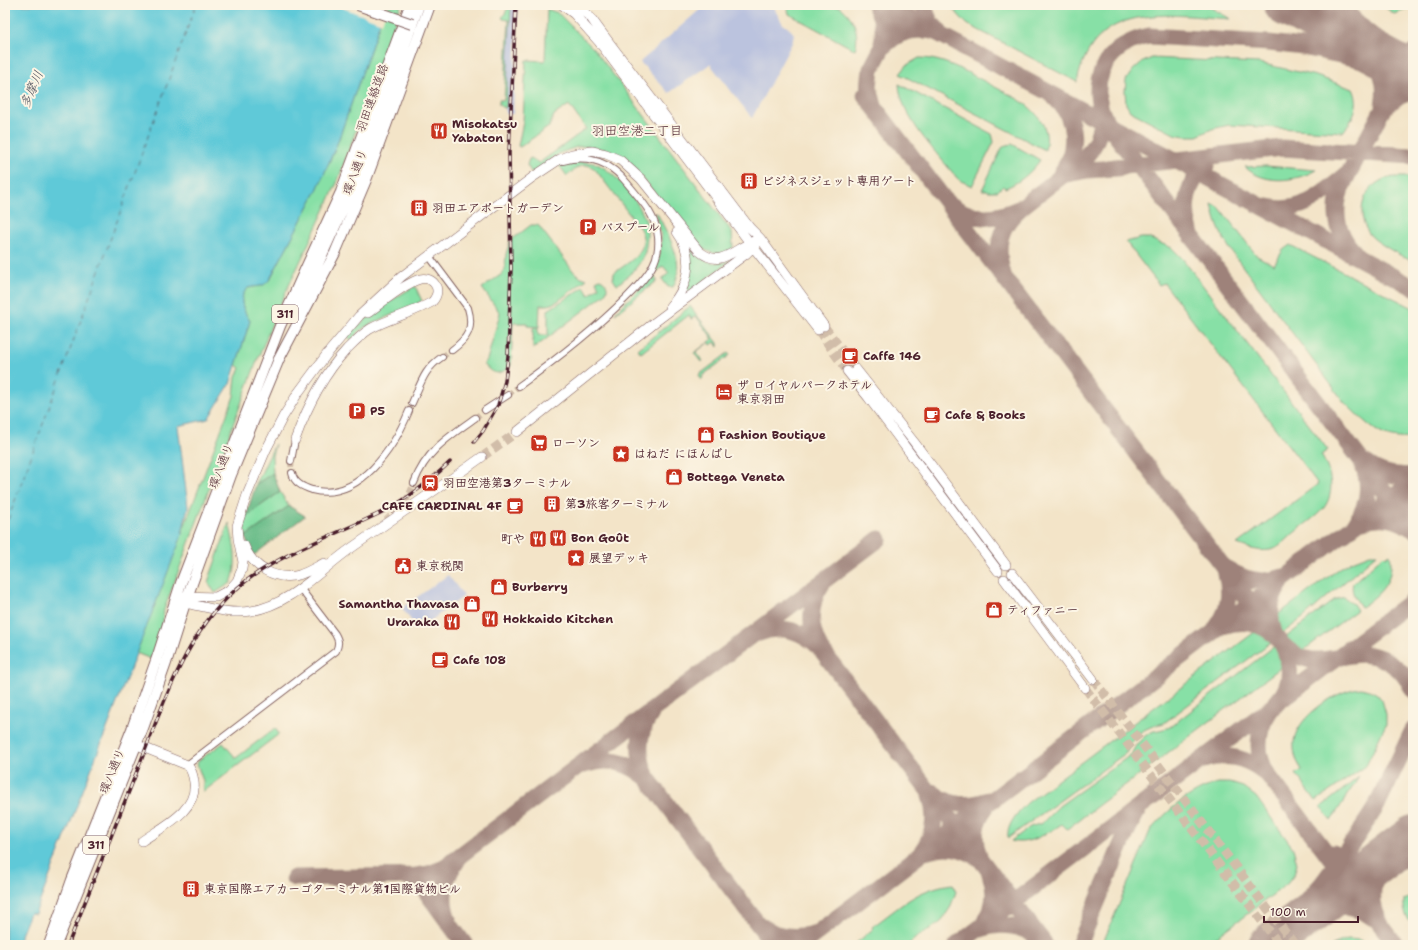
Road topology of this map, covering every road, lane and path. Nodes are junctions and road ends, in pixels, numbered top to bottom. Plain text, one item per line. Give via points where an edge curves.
1 (358, 5) edge
2 (410, 5) edge
3 (419, 5) edge
4 (430, 5) edge
5 (562, 5) edge
6 (576, 5) edge
7 (412, 24) junction
8 (550, 166) junction
9 (635, 174) junction
10 (760, 238) junction
11 (328, 244) junction
12 (752, 245) junction
13 (429, 256) junction
14 (655, 322) junction
15 (280, 326) junction
16 (351, 326) junction
17 (452, 350) tunnel mouth
18 (442, 357) tunnel mouth
19 (279, 358) junction
20 (519, 386) tunnel mouth
21 (508, 395) tunnel mouth
22 (412, 403) dead end
23 (485, 410) tunnel mouth
24 (409, 411) dead end
25 (474, 418) tunnel mouth
26 (517, 432) tunnel mouth
27 (295, 440) joint
28 (482, 457) tunnel mouth
29 (291, 461) tunnel mouth
30 (292, 473) tunnel mouth
31 (414, 483) tunnel mouth
32 (241, 516) junction
33 (385, 521) tunnel mouth
34 (375, 531) junction
35 (345, 552) junction
36 (1006, 565) dead end
37 (998, 572) dead end
38 (1012, 573) dead end
39 (1004, 579) dead end
40 (300, 588) junction
41 (177, 596) junction
42 (186, 599) junction
43 (1093, 679) tunnel mouth
44 (1085, 688) tunnel mouth
45 (132, 743) junction
46 (187, 765) junction
47 (142, 842) dead end
48 (48, 945) edge
49 (56, 945) edge

1 - 7 main road, bridge
2 - 15 main road, 環八通り / 311 via 344,185
3 - 7 main road, 羽田連絡道路
4 - 19 main road, 環八通り / 311 via 347,225 335,253
5 - 12 street via 574,14 599,42
6 - 10 street via 600,29
7 - 11 main road, 羽田連絡道路 via 357,178
8 - 9 street via 572,154 592,151 614,156
8 - 13 street
8 - 20 street via 568,160 585,159 613,169 625,180 652,216 658,237 658,249 650,271 618,306 573,345
9 - 12 street via 705,255 725,258
9 - 14 street via 680,237 687,257 688,271 682,291
10 - 12 street
10 - 12 street via 821,328
11 - 15 main road
11 - 19 main road via 295,315
12 - 14 street
13 - 16 street via 385,291
13 - 17 street via 470,314 469,331 462,343
14 - 26 street
15 - 41 main road, 環八通り / 311
16 - 27 street via 418,279 429,279 434,282 437,295 432,302 368,330 333,366 301,423
16 - 32 street via 313,372 283,417 256,473
18 - 22 street via 426,372
19 - 42 main road, 環八通り / 311 via 231,475
21 - 23 street
24 - 30 street via 402,428 384,455 352,486 333,492 318,491 297,482
25 - 31 street via 435,448 421,466
27 - 29 street
28 - 34 street
32 - 35 street via 246,550 253,561 270,573 297,575
32 - 42 street via 238,533 243,562 237,581 229,590 216,597
33 - 34 street
34 - 35 street
35 - 40 street
36 - 37 street via 914,442 852,370 868,397
38 - 43 street
39 - 44 street
40 - 42 street via 268,607 234,613
40 - 46 street via 339,640 336,651
41 - 42 street
41 - 45 main road, 環八通り / 311 via 146,690
42 - 45 main road, 環八通り / 311 via 166,663
45 - 46 street
45 - 48 main road, 環八通り / 311 via 72,880
45 - 49 main road, 環八通り / 311
46 - 47 street via 193,773 193,797 181,814

